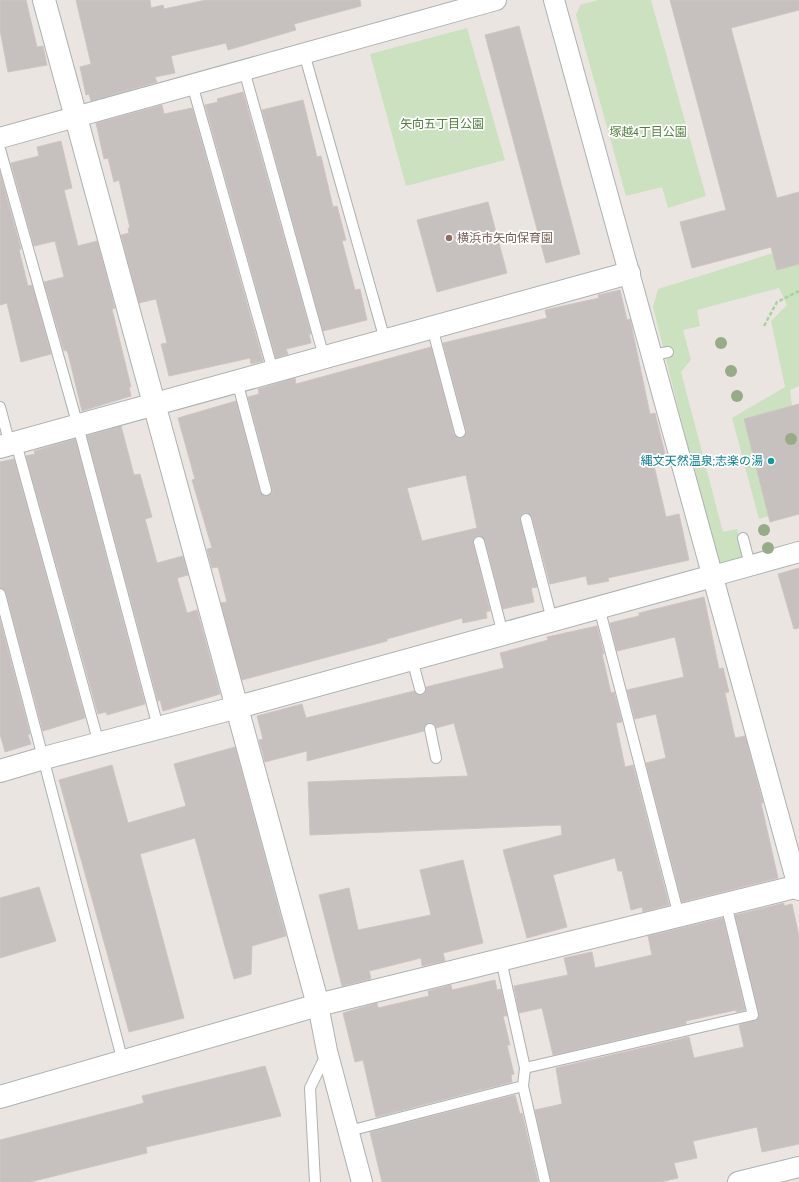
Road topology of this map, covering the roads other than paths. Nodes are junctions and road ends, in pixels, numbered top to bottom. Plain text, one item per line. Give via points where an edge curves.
1 (44, 0) edge
2 (496, 0) edge
3 (554, 0) edge
4 (304, 53) junction
5 (244, 70) junction
6 (192, 84) junction
7 (75, 117) junction
8 (0, 138) edge
9 (0, 149) edge
10 (629, 273) junction
11 (432, 327) junction
12 (385, 340) junction
13 (324, 357) junction
14 (272, 371) junction
15 (237, 381) junction
16 (155, 404) junction
17 (0, 407) edge
18 (78, 426) junction
19 (460, 432) dead end
20 (9, 445) edge
21 (266, 490) dead end
22 (526, 519) dead end
23 (743, 538) dead end
24 (479, 542) dead end
25 (799, 552) edge
26 (750, 565) junction
27 (713, 576) junction
28 (0, 594) edge
29 (599, 607) junction
30 (552, 620) junction
31 (503, 634) junction
32 (412, 659) junction
33 (420, 689) dead end
34 (238, 707) junction
35 (158, 728) junction
36 (430, 729) dead end
37 (99, 744) junction
38 (44, 758) junction
39 (436, 758) dead end
40 (0, 771) edge
41 (799, 888) edge
42 (726, 904) junction
43 (678, 916) junction
44 (501, 960) junction
45 (318, 1005) junction
46 (328, 1052) junction
47 (123, 1062) junction
48 (525, 1068) junction
49 (523, 1086) junction
50 (0, 1097) edge
51 (349, 1131) junction
52 (799, 1167) edge
53 (315, 1182) edge
54 (362, 1182) edge
55 (545, 1182) edge
56 (738, 1182) edge

1 - 7 street
2 - 4 street
3 - 10 street
4 - 5 street
4 - 12 lane
5 - 6 street
5 - 13 lane
6 - 7 street
6 - 14 lane
7 - 8 street
7 - 16 street
9 - 18 lane
10 - 11 street
10 - 27 street via 660,353
11 - 12 street
11 - 19 lane
12 - 13 street
13 - 14 street
14 - 15 street
15 - 16 street
15 - 21 lane
16 - 18 street
16 - 34 street
17 - 20 lane
18 - 20 street
18 - 35 lane
20 - 37 lane
22 - 30 lane
23 - 26 lane
24 - 31 lane
25 - 26 street
26 - 27 street
27 - 29 street
27 - 41 street
28 - 38 lane
29 - 30 street
29 - 43 lane
30 - 31 street
31 - 32 street
32 - 33 lane
32 - 34 street
34 - 35 street
34 - 45 street
35 - 37 street
36 - 39 lane
37 - 38 street
38 - 40 street
38 - 47 lane
41 - 42 street
42 - 43 street
42 - 48 lane via 753,1016
43 - 44 street
44 - 45 street
44 - 48 lane
45 - 46 street
45 - 47 street
46 - 51 street
46 - 53 lane via 310,1088
47 - 50 street
48 - 49 lane
49 - 51 lane
49 - 55 lane
51 - 54 street
52 - 56 street

